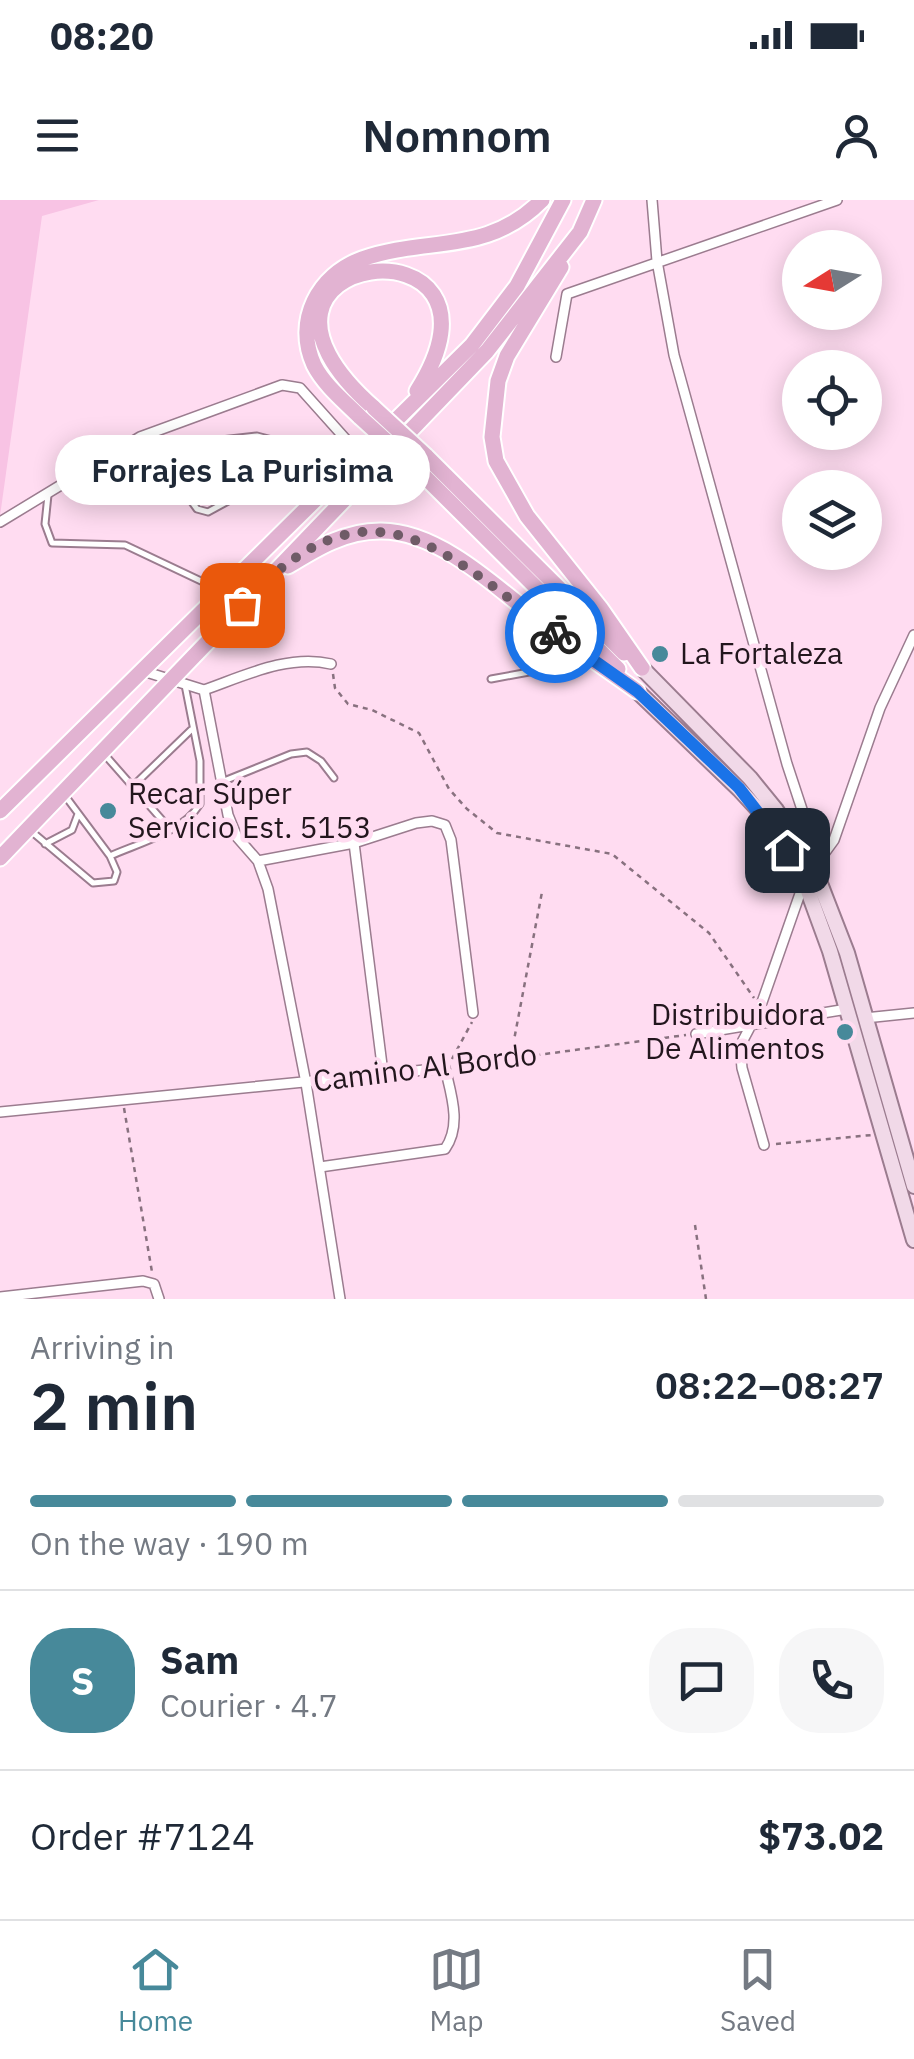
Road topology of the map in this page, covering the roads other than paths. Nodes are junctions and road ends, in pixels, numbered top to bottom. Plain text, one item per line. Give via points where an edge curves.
1 (542, 200) edge
2 (563, 200) edge
3 (594, 200) edge
4 (652, 200) edge
5 (837, 200) edge
6 (580, 232) junction
7 (658, 261) junction
8 (556, 357) dead end
9 (367, 412) junction
10 (403, 413) junction
11 (355, 457) junction
12 (421, 461) junction
13 (332, 482) junction
14 (48, 495) junction
15 (0, 522) edge
16 (266, 580) junction
17 (223, 592) junction
18 (914, 635) edge
19 (578, 650) junction
20 (331, 664) road end
21 (642, 668) junction
22 (143, 671) junction
23 (492, 679) dead end
24 (178, 684) junction
25 (204, 690) junction
26 (637, 691) junction
27 (192, 729) junction
28 (103, 753) junction
29 (334, 778) dead end
30 (222, 782) junction
31 (132, 788) junction
32 (63, 793) junction
33 (0, 811) edge
34 (78, 813) junction
35 (29, 828) junction
36 (170, 829) junction
37 (354, 842) junction
38 (45, 844) junction
39 (110, 856) junction
40 (0, 858) edge
41 (258, 862) junction
42 (812, 870) junction
43 (848, 1009) junction
44 (473, 1013) road end
45 (914, 1013) edge
46 (865, 1018) junction
47 (752, 1024) junction
48 (696, 1034) road end
49 (383, 1073) junction
50 (306, 1083) junction
51 (0, 1112) edge
52 (764, 1146) road end
53 (320, 1167) junction
54 (914, 1186) edge
55 (914, 1240) edge
56 (62, 1294) edge
57 (0, 1297) edge
58 (159, 1299) edge
59 (340, 1299) edge

1 - 9 main road via 480,240 366,258 345,266 322,288 306,324 314,365
2 - 10 main road via 506,300 472,345
3 - 6 main road
4 - 7 street
5 - 7 street
6 - 16 main road via 486,351
6 - 21 main road via 507,356 492,437 507,486
7 - 8 street via 567,294
7 - 42 street via 674,355
9 - 10 main road via 333,366 321,334 322,314 344,280 379,268 412,276 440,320 436,362
9 - 12 main road, bridge
10 - 11 main road
11 - 13 main road
11 - 13 lane via 257,436 220,440 184,468 181,487 197,509 208,512 289,468
11 - 14 street via 300,388 282,385 140,437
12 - 21 main road
12 - 26 main road
13 - 17 main road
14 - 15 street
14 - 17 lane via 45,524 52,543 124,545
16 - 19 main road via 351,535 382,531 415,538 477,572
16 - 24 main road
17 - 22 main road
18 - 42 street via 880,708 834,840
19 - 23 lane via 540,670
19 - 26 main road
20 - 25 street via 283,664
21 - 42 main road via 750,778
22 - 24 street
22 - 33 main road
24 - 25 street
24 - 27 lane
24 - 28 main road
25 - 30 street
26 - 42 main road via 739,788
27 - 31 lane
27 - 36 lane via 200,804
28 - 31 lane
28 - 32 main road
29 - 30 lane via 307,752
30 - 41 street via 236,836
31 - 36 lane
32 - 34 lane
32 - 35 main road
34 - 38 lane via 72,830
34 - 39 lane
35 - 38 lane
35 - 40 main road
36 - 39 lane
37 - 41 street
37 - 44 street via 432,821 449,830
37 - 49 street
38 - 39 lane via 93,884 116,877
41 - 50 street
42 - 43 main road
42 - 46 main road via 834,914
42 - 47 street
43 - 47 street
43 - 55 main road
45 - 46 street
46 - 54 main road
47 - 48 street
47 - 52 street via 740,1040 740,1055
49 - 50 street, Camino Al Bordo
49 - 53 street, Camino Al Bordo via 445,1068 454,1114 444,1149
50 - 51 street, Camino Al Bordo
50 - 53 street
53 - 59 street
56 - 57 street
56 - 58 street via 143,1281 154,1284

